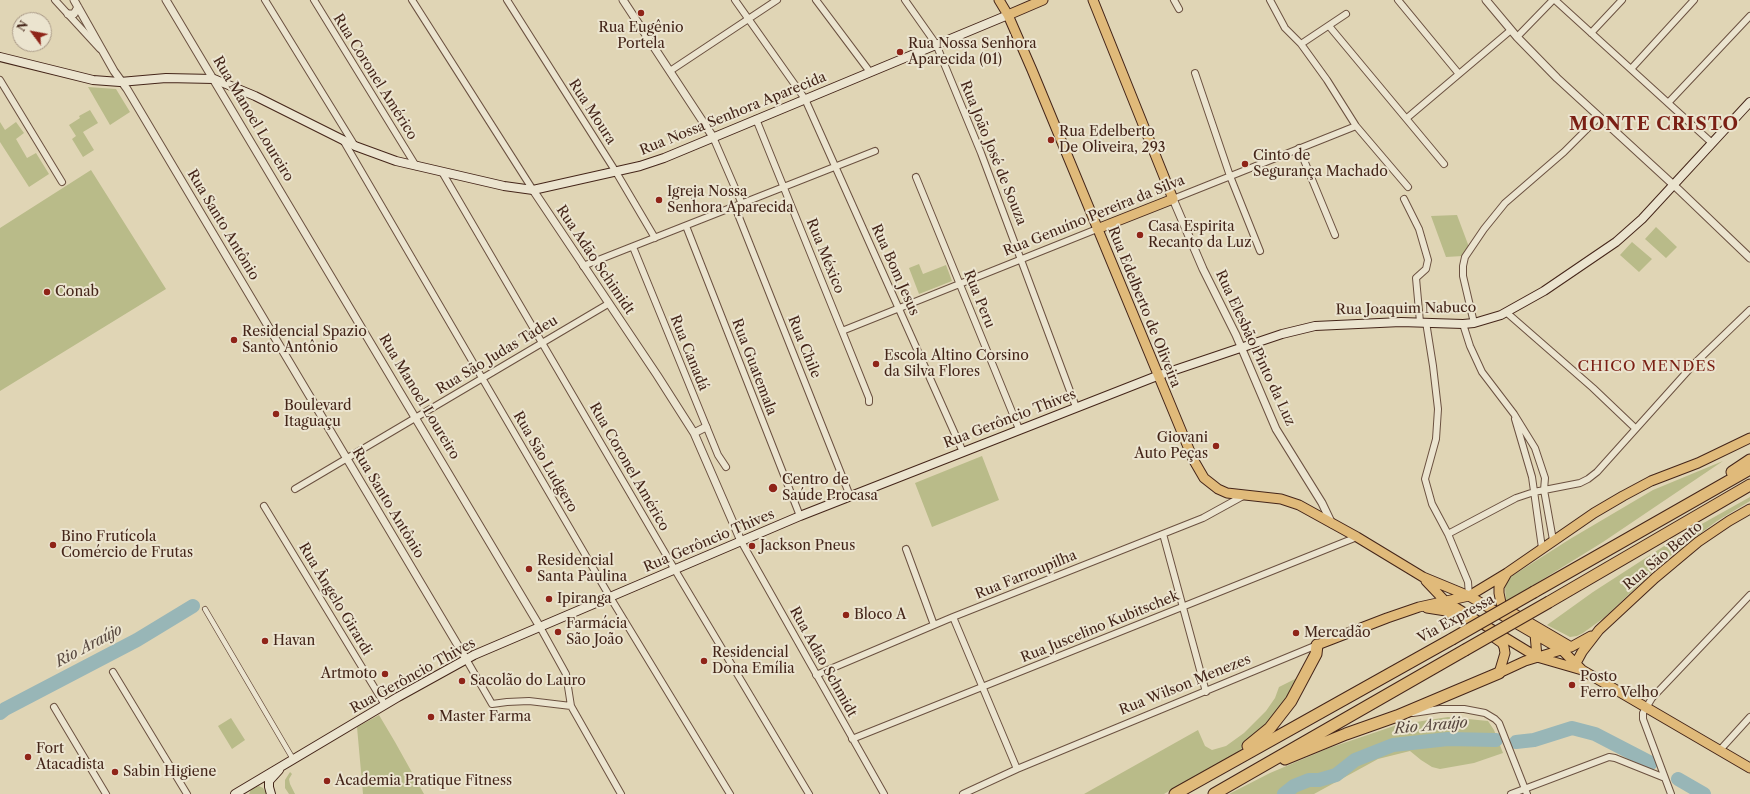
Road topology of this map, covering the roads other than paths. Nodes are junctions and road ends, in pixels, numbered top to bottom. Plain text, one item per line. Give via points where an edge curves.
1 (55, 0) edge
2 (74, 0) edge
3 (166, 0) edge
4 (265, 0) edge
5 (314, 0) edge
6 (412, 0) edge
7 (507, 0) edge
8 (623, 0) edge
9 (735, 0) edge
10 (777, 0) edge
11 (816, 0) edge
12 (905, 0) edge
13 (999, 0) edge
14 (1043, 0) edge
15 (1093, 0) edge
16 (1174, 0) edge
17 (1270, 0) edge
18 (1398, 0) edge
19 (1486, 0) edge
20 (1554, 0) edge
21 (1622, 0) edge
22 (1694, 0) edge
23 (78, 7) junction
24 (1179, 9) dead end
25 (68, 14) junction
26 (1346, 14) dead end
27 (1008, 15) junction
28 (1750, 16) edge
29 (748, 19) junction
30 (1330, 26) junction
31 (1511, 30) junction
32 (1591, 33) junction
33 (1517, 37) junction
34 (936, 44) junction
35 (1300, 44) junction
36 (103, 51) junction
37 (0, 57) edge
38 (1631, 69) junction
39 (670, 72) junction
40 (870, 72) junction
41 (1195, 73) dead end
42 (1459, 74) junction
43 (214, 79) junction
44 (0, 80) edge
45 (120, 82) junction
46 (805, 99) junction
47 (1750, 102) edge
48 (1668, 103) junction
49 (1599, 117) junction
50 (1407, 118) junction
51 (756, 119) junction
52 (1356, 126) junction
53 (713, 137) junction
54 (343, 140) junction
55 (1712, 143) junction
56 (355, 146) junction
57 (1299, 148) junction
58 (876, 151) dead end
59 (1444, 164) dead end
60 (416, 166) junction
61 (835, 167) junction
62 (442, 172) junction
63 (616, 172) junction
64 (1230, 176) junction
65 (916, 177) dead end
66 (62, 182) dead end
67 (1674, 185) junction
68 (784, 187) junction
69 (1408, 187) dead end
70 (533, 190) junction
71 (1173, 199) junction
72 (1404, 199) dead end
73 (742, 204) junction
74 (735, 207) junction
75 (686, 226) junction
76 (1097, 229) junction
77 (1335, 235) dead end
78 (655, 238) junction
79 (633, 247) junction
80 (1260, 251) dead end
81 (1750, 258) edge
82 (1022, 259) junction
83 (583, 266) junction
84 (960, 284) junction
85 (608, 304) junction
86 (899, 309) junction
87 (1750, 310) edge
88 (1506, 312) junction
89 (1423, 322) junction
90 (1474, 323) junction
91 (1463, 324) junction
92 (842, 331) junction
93 (542, 343) junction
94 (1241, 347) junction
95 (1157, 376) junction
96 (482, 378) junction
97 (869, 402) dead end
98 (1076, 407) junction
99 (1514, 414) junction
100 (416, 418) junction
101 (706, 427) junction
102 (1634, 428) junction
103 (1019, 429) junction
104 (694, 433) junction
105 (1750, 438) edge
106 (963, 452) junction
107 (346, 458) junction
108 (1750, 460) edge
109 (726, 467) dead end
110 (1750, 469) edge
111 (1750, 485) edge
112 (295, 489) dead end
113 (1544, 490) junction
114 (1710, 491) junction
115 (1534, 492) junction
116 (850, 496) junction
117 (1243, 496) junction
118 (264, 506) dead end
119 (1750, 509) edge
120 (800, 516) junction
121 (1332, 524) junction
122 (1163, 534) junction
123 (1448, 534) junction
124 (1357, 537) junction
125 (1553, 540) junction
126 (742, 541) junction
127 (1542, 548) junction
128 (906, 549) dead end
129 (675, 570) junction
130 (1507, 573) junction
131 (1423, 577) junction
132 (1436, 591) junction
133 (1750, 595) edge
134 (1469, 596) junction
135 (610, 597) junction
136 (1445, 601) junction
137 (1182, 607) junction
138 (1419, 607) junction
139 (204, 609) dead end
140 (1465, 614) junction
141 (953, 617) junction
142 (934, 625) junction
143 (540, 627) junction
144 (1599, 630) junction
145 (1535, 634) junction
146 (1317, 645) junction
147 (1566, 648) junction
148 (1537, 658) junction
149 (466, 659) junction
150 (1579, 666) junction
151 (113, 672) dead end
152 (1499, 673) junction
153 (816, 675) junction
154 (982, 687) junction
155 (1206, 692) junction
156 (385, 705) junction
157 (571, 706) junction
158 (1646, 706) junction
159 (54, 707) dead end
160 (1397, 716) junction
161 (1750, 717) edge
162 (852, 739) junction
163 (1720, 750) junction
164 (290, 761) junction
165 (1222, 767) junction
166 (1017, 768) junction
167 (1750, 768) edge
168 (1253, 772) junction
169 (1665, 778) junction
170 (250, 784) junction
171 (270, 791) edge
172 (1526, 791) edge
173 (106, 794) edge
174 (188, 794) edge
175 (235, 794) edge
176 (244, 794) edge
177 (621, 794) edge
178 (730, 794) edge
179 (809, 794) edge
180 (884, 794) edge
181 (963, 794) edge
182 (1175, 794) edge
183 (1214, 794) edge
184 (1511, 794) edge
185 (1671, 794) edge

1 - 25 street
2 - 23 street, Rua Santo Antônio
3 - 43 street, Rua Manoel Loureiro
4 - 56 street
5 - 60 street, Rua Coronel Américo
6 - 70 street, Rua Adão Schimidt
7 - 63 street, Rua Moura
8 - 39 street
9 - 29 street, Rua Bom Jesus
10 - 29 street
11 - 40 street
12 - 34 street, Rua João José de Souza
13 - 27 main road, Rua Edelberto de Oliveira
14 - 27 main road
15 - 71 main road, Rua Elesbão Pinto da Luz
16 - 24 street
17 - 35 street via 1285,28
18 - 42 street
19 - 31 street
20 - 32 street
20 - 33 street
21 - 32 street
22 - 38 street
23 - 25 street via 74,14
23 - 36 street, Rua Santo Antônio
25 - 36 street
26 - 30 street
27 - 34 main road, Rua Nossa Senhora Aparecida
27 - 76 main road, Rua Edelberto de Oliveira
28 - 48 street
29 - 39 street
29 - 46 street, Rua Bom Jesus
30 - 35 street
30 - 50 street
31 - 33 street
31 - 42 street
32 - 38 street
33 - 49 street
34 - 40 main road, Rua Nossa Senhora Aparecida
34 - 82 street, Rua João José de Souza
35 - 52 street
36 - 45 street, Rua Santo Antônio
37 - 45 main road, Rua Nossa Senhora Aparecida via 93,80
38 - 48 street
39 - 53 street
40 - 46 main road, Rua Nossa Senhora Aparecida
41 - 64 street
42 - 50 street
43 - 45 main road, Rua Nossa Senhora Aparecida via 166,78
43 - 54 main road, Rua Nossa Senhora Aparecida via 255,96
43 - 100 street, Rua Manoel Loureiro
44 - 66 street
45 - 107 street, Rua Santo Antônio
46 - 51 main road, Rua Nossa Senhora Aparecida
46 - 61 street, Rua Bom Jesus
47 - 55 main road, Rua Joaquim Nabuco
48 - 55 street
49 - 67 street
49 - 90 street via 1564,152 1505,203 1465,258 1463,276
50 - 59 street
51 - 53 main road, Rua Nossa Senhora Aparecida
51 - 68 street, Rua México
52 - 57 street, Rua Genuíno Pereira da Silva
52 - 69 street
53 - 63 main road, Rua Nossa Senhora Aparecida via 653,162
53 - 73 street
54 - 56 main road, Rua Nossa Senhora Aparecida
54 - 96 street, Rua São Ludgero
55 - 67 main road, Rua Joaquim Nabuco
56 - 60 main road, Rua Nossa Senhora Aparecida
57 - 64 street, Rua Genuíno Pereira da Silva
57 - 77 street
58 - 61 street
60 - 62 main road, Rua Nossa Senhora Aparecida
61 - 68 street
61 - 86 street, Rua Bom Jesus
62 - 70 main road, Rua Nossa Senhora Aparecida
62 - 93 street, Rua Coronel Américo
63 - 70 main road, Rua Nossa Senhora Aparecida
63 - 78 street, Rua Moura
64 - 71 street, Rua Genuíno Pereira da Silva
64 - 80 street
65 - 84 street, Rua Peru
67 - 81 street
67 - 88 main road, Rua Joaquim Nabuco via 1616,242 1549,288
68 - 73 street
68 - 92 street, Rua México
70 - 83 street, Rua Adão Schimidt
71 - 76 main road, Rua Genuíno Pereira da Silva
71 - 94 street, Rua Elesbão Pinto da Luz
72 - 89 street via 1419,229 1428,260 1426,269 1416,278
73 - 74 street
74 - 75 street
74 - 116 street, Rua Chile
75 - 78 street
75 - 120 street, Rua Guatemala
76 - 82 street, Rua Genuíno Pereira da Silva
76 - 95 main road, Rua Edelberto de Oliveira
78 - 79 street
79 - 83 street
79 - 101 street, Rua Canadá
82 - 84 street, Rua Genuíno Pereira da Silva
82 - 98 street, Rua João José de Souza
83 - 85 street, Rua Adão Schimidt
84 - 86 street, Rua Genuíno Pereira da Silva
84 - 103 street, Rua Peru
85 - 93 street, Rua São Judas Tadeu
85 - 104 street, Rua Adão Schimidt
86 - 92 street, Rua Genuíno Pereira da Silva
86 - 106 street, Rua Bom Jesus
87 - 102 street via 1694,364
88 - 90 main road, Rua Joaquim Nabuco
88 - 102 street via 1593,388
89 - 91 main road, Rua Joaquim Nabuco
89 - 94 main road, Rua Joaquim Nabuco via 1321,325
89 - 123 street via 1433,366 1438,415 1436,439 1425,479 1432,504
90 - 91 main road, Rua Joaquim Nabuco
91 - 99 street via 1482,372
92 - 97 street, Rua México
93 - 96 street, Rua São Judas Tadeu
93 - 129 street, Rua Coronel Américo
94 - 95 main road, Rua Joaquim Nabuco
94 - 121 street, Rua Elesbão Pinto da Luz via 1276,429 1322,503
95 - 98 main road, Rua Gerôncio Thives
95 - 117 main road, Rua Edelberto de Oliveira via 1199,471 1218,489
96 - 100 street, Rua São Judas Tadeu
96 - 135 street, Rua São Ludgero
98 - 103 main road, Rua Gerôncio Thives
99 - 113 street via 1535,448 1545,478
99 - 115 street
100 - 107 street, Rua São Judas Tadeu
100 - 143 street, Rua Manoel Loureiro
101 - 104 street
101 - 109 street, Rua Canadá via 718,456
102 - 113 street via 1597,472 1580,483
103 - 106 main road, Rua Gerôncio Thives
104 - 126 street, Rua Adão Schimidt
105 - 125 main road, Rua Wilson Menezes via 1641,487
106 - 116 main road, Rua Gerôncio Thives
107 - 112 street, Rua São Judas Tadeu
107 - 149 street, Rua Santo Antônio
108 - 114 highway via 1731,472
110 - 114 highway, Via Expressa
111 - 168 highway, bridge
113 - 115 street
113 - 125 street
114 - 165 highway, Via Expressa, bridge
115 - 123 street via 1506,502
115 - 127 street
116 - 120 main road, Rua Gerôncio Thives
117 - 121 main road, Rua Edelberto de Oliveira via 1271,497 1291,502
117 - 122 street, Rua Farroupilha via 1203,518
118 - 156 street, Rua Ângelo Girardi
119 - 144 main road, Rua São Bento via 1683,553
120 - 126 main road, Rua Gerôncio Thives
121 - 124 main road, Rua Edelberto de Oliveira
122 - 137 street
122 - 141 street, Rua Farroupilha
123 - 134 street via 1468,582
124 - 131 main road, Rua Edelberto de Oliveira
124 - 137 street, Rua Juscelino Kubitschek
125 - 127 main road, Rua Wilson Menezes
126 - 129 main road, Rua Gerôncio Thives
126 - 153 street, Rua Adão Schmidt
127 - 130 main road, Rua Wilson Menezes
128 - 142 street
129 - 135 main road, Rua Gerôncio Thives
129 - 179 street, Rua Coronel Américo
130 - 134 main road, Rua Wilson Menezes
130 - 147 main road via 1499,593 1501,603 1506,609
131 - 132 main road
131 - 134 main road
132 - 136 main road
132 - 138 main road, Rua Wilson Menezes via 1432,598
133 - 158 street
134 - 136 main road, Rua Wilson Menezes
134 - 140 main road
134 - 145 main road
135 - 143 main road, Rua Gerôncio Thives
135 - 178 street, Rua São Ludgero
136 - 138 main road, Rua Wilson Menezes
136 - 140 main road
137 - 154 street, Rua Juscelino Kubitschek
137 - 155 street
138 - 146 main road, Rua Wilson Menezes
138 - 152 main road via 1446,611 1502,643 1504,653
139 - 164 street
140 - 148 main road
141 - 142 street, Rua Farroupilha
141 - 154 street
142 - 153 street, Rua Farroupilha
143 - 149 main road, Rua Gerôncio Thives
143 - 157 street, Rua Manoel Loureiro via 566,674
144 - 147 main road, Rua São Bento
144 - 150 main road, Rua São Bento via 1582,652
145 - 147 main road
145 - 148 main road
146 - 155 street, Rua Wilson Menezes
146 - 165 highway via 1316,654 1304,679 1280,717
147 - 148 main road, Rua São Bento
147 - 150 main road
148 - 150 main road
148 - 152 main road, Rua São Bento
149 - 156 main road, Rua Gerôncio Thives
149 - 157 street, Rua Santo Antônio via 492,704 529,701
150 - 158 main road
151 - 174 street
152 - 160 highway
153 - 162 street, Rua Adão Schmidt
154 - 162 street, Rua Juscelino Kubitschek
154 - 166 street
155 - 166 street, Rua Wilson Menezes
156 - 164 main road, Rua Gerôncio Thives
157 - 177 street, Rua Manoel Loureiro
158 - 163 main road
158 - 169 street via 1643,719
159 - 173 street
160 - 168 highway
160 - 172 street via 1454,709 1485,713 1499,723
161 - 163 street
162 - 180 street, Rua Adão Schmidt
163 - 167 main road
164 - 170 main road
164 - 171 main road via 269,781
165 - 182 highway, Via Expressa
166 - 181 street, Rua Wilson Menezes
168 - 183 highway
169 - 172 street via 1609,757
169 - 185 street
170 - 171 main road via 261,782
170 - 175 main road
170 - 176 main road
172 - 184 street

